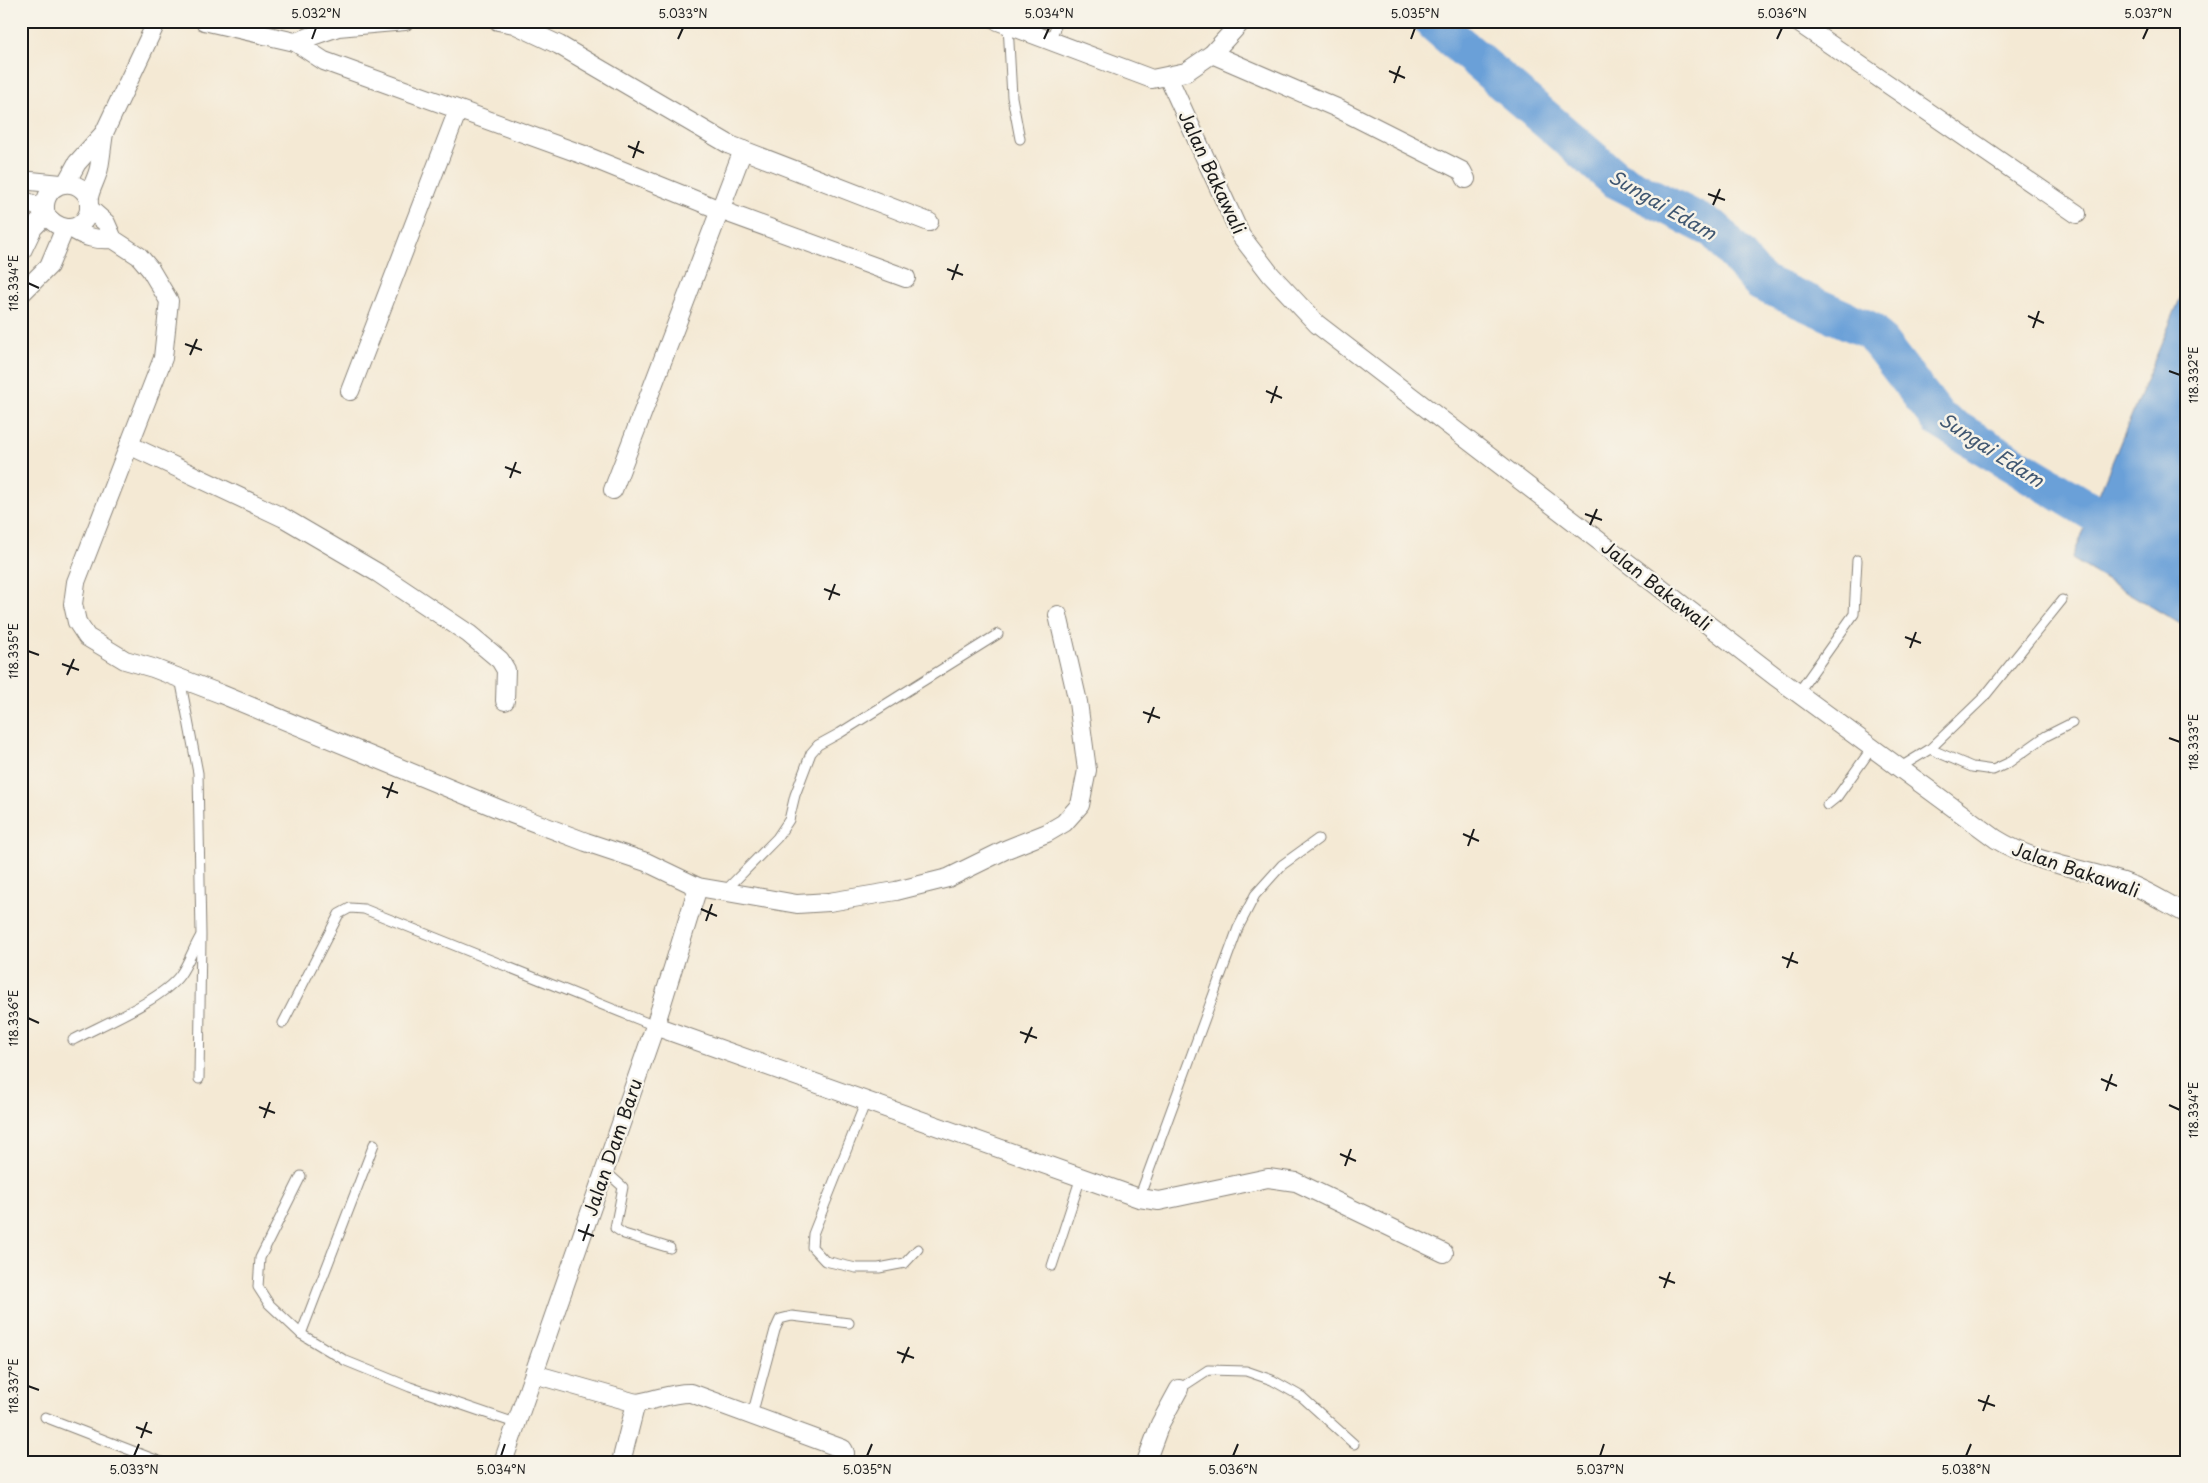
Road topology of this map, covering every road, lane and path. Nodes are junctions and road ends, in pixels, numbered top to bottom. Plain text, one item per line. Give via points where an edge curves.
1 (156, 21) edge
2 (204, 21) edge
3 (405, 21) edge
4 (498, 21) edge
5 (1058, 21) edge
6 (1242, 21) edge
7 (1796, 21) edge
8 (1003, 23) edge
9 (1050, 41) junction
10 (295, 42) junction
11 (1212, 54) junction
12 (1168, 77) junction
13 (458, 110) junction
14 (104, 133) junction
15 (1020, 140) dead end
16 (743, 150) junction
17 (1466, 178) dead end
18 (21, 180) edge
19 (64, 184) junction
20 (21, 199) edge
21 (89, 204) junction
22 (720, 210) junction
23 (46, 212) junction
24 (2077, 214) dead end
25 (929, 222) dead end
26 (68, 228) junction
27 (113, 239) junction
28 (21, 253) edge
29 (906, 278) dead end
30 (21, 294) edge
31 (350, 392) dead end
32 (129, 445) junction
33 (613, 490) dead end
34 (1857, 560) dead end
35 (2062, 600) dead end
36 (1058, 615) dead end
37 (998, 634) dead end
38 (180, 678) junction
39 (1798, 693) junction
40 (505, 701) dead end
41 (2072, 722) dead end
42 (1872, 748) junction
43 (1930, 749) junction
44 (1899, 768) junction
45 (1827, 805) dead end
46 (1318, 839) dead end
47 (698, 887) junction
48 (724, 892) junction
49 (2187, 914) edge
50 (201, 934) junction
51 (284, 1023) dead end
52 (655, 1026) junction
53 (73, 1040) dead end
54 (199, 1079) dead end
55 (866, 1101) junction
56 (374, 1144) dead end
57 (604, 1170) junction
58 (301, 1176) dead end
59 (1081, 1178) junction
60 (1140, 1198) junction
61 (670, 1248) dead end
62 (918, 1249) dead end
63 (1444, 1253) dead end
64 (1052, 1266) dead end
65 (849, 1323) dead end
66 (301, 1334) junction
67 (534, 1374) junction
68 (1178, 1390) joint
69 (636, 1403) junction
70 (752, 1416) junction
71 (45, 1417) dead end
72 (515, 1423) junction
73 (1354, 1444) dead end
74 (161, 1462) edge
75 (503, 1462) edge
76 (621, 1462) edge
77 (844, 1462) edge
78 (1146, 1462) edge

1 - 14 street
2 - 10 street
3 - 10 street via 338,27
4 - 16 street via 514,24 559,45 702,130
5 - 9 lane
6 - 11 street
7 - 24 street
8 - 9 street
8 - 15 lane
9 - 12 street via 1152,79
10 - 13 street via 324,61
11 - 12 street via 1186,72
11 - 17 street via 1337,108 1462,171
12 - 39 street, Jalan Bakawali via 1241,236 1271,275 1317,324
13 - 22 street via 584,155
13 - 31 street
14 - 19 street
14 - 21 street
16 - 22 street
16 - 25 street
18 - 19 street
19 - 21 street via 80,187
19 - 23 street via 52,190 46,199
20 - 23 street
21 - 26 street via 86,218
21 - 27 street via 106,223
22 - 29 street
22 - 33 street
23 - 26 street via 57,226
23 - 28 street via 33,228
26 - 27 street via 100,240
26 - 30 street via 49,266
27 - 32 street via 139,256 169,301 163,358
32 - 38 street via 76,582 73,604 77,622 87,637 125,660
32 - 40 street via 284,518 378,573 469,634 500,660 506,670
34 - 39 lane via 1854,614
35 - 43 lane via 1984,697
36 - 48 street via 1078,702 1087,770 1080,805 1064,823 1035,840 1007,849 948,878 896,891 813,904
37 - 48 lane via 818,745 811,753 789,820
38 - 47 street via 504,811 646,862
38 - 50 lane via 198,773
39 - 42 street, Jalan Bakawali
41 - 43 lane via 2046,736 2008,764 1993,770 1972,767
42 - 44 street, Jalan Bakawali
42 - 45 lane via 1837,797
43 - 44 lane
44 - 49 street, Jalan Bakawali via 2014,850 2055,865 2128,883
46 - 60 lane via 1282,865 1255,894 1238,928
47 - 48 street
47 - 52 street, Jalan Dam Baru
50 - 53 lane via 179,976 169,986
50 - 54 lane
51 - 52 lane via 339,914 350,908 364,909
52 - 55 street
52 - 57 street, Jalan Dam Baru
55 - 59 street
55 - 62 lane via 813,1234 812,1248 825,1261 856,1268 905,1263
56 - 66 lane
57 - 61 lane via 623,1187 615,1228 624,1234
57 - 67 street, Jalan Dam Baru
58 - 66 lane via 260,1258 258,1287 269,1304
59 - 60 street
59 - 64 lane
60 - 63 street via 1158,1201 1268,1178 1296,1182
65 - 70 lane via 792,1316 780,1319
66 - 72 lane via 355,1365
67 - 69 street
67 - 72 street, Jalan Dam Baru
68 - 73 lane via 1208,1370 1246,1371 1302,1396
68 - 78 street via 1160,1424
69 - 70 street via 691,1392
69 - 76 street
70 - 77 street via 843,1449
71 - 74 lane
72 - 75 street, Jalan Dam Baru

